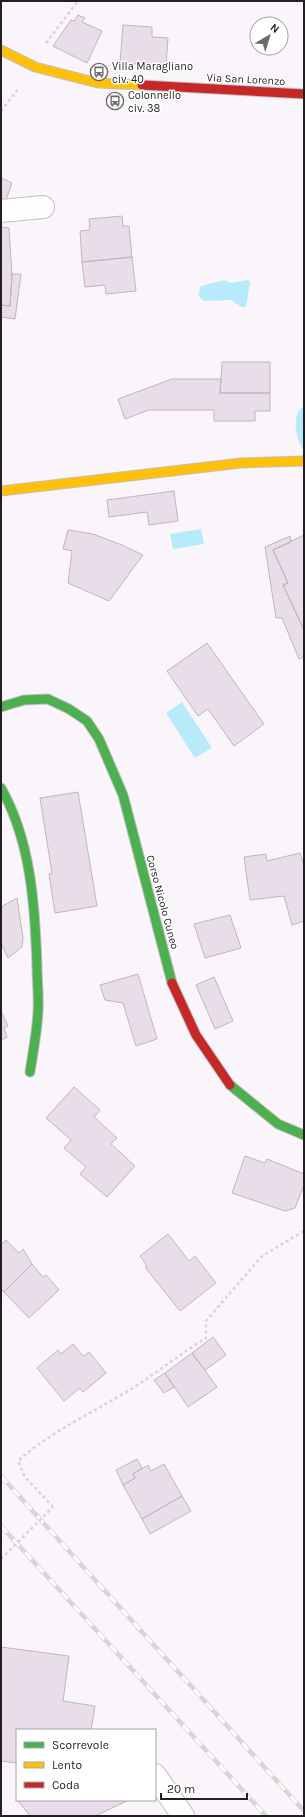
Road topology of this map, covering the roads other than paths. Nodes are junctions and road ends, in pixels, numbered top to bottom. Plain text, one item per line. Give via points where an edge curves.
1 (1, 50) edge
2 (304, 94) edge
3 (43, 207) dead end
4 (1, 211) edge
5 (304, 461) edge
6 (1, 491) edge
7 (1, 707) edge
8 (1, 788) edge
9 (30, 1072) dead end
10 (304, 1135) edge
11 (156, 1776) edge
12 (183, 1816) edge

1 - 2 main road, Via San Lorenzo via 35,68 98,83
3 - 4 street
5 - 6 main road via 241,463
7 - 10 main road, Corso Nicolo Cuneo via 24,700 48,699 87,721 100,739 123,795 172,984 196,1035 231,1086 278,1124
8 - 9 main road via 8,797 20,828 32,898 37,954 38,1015
11 - 12 street

